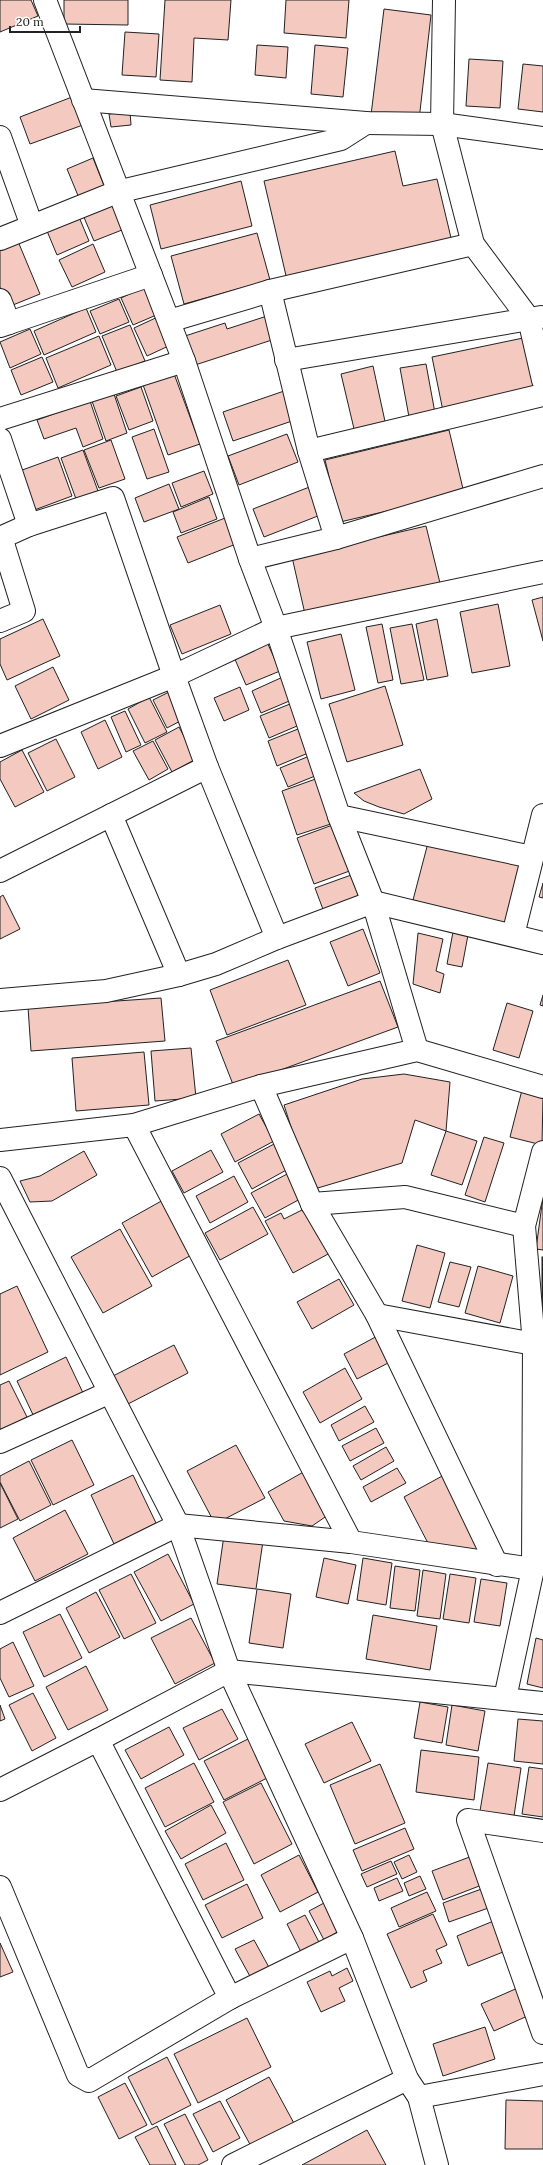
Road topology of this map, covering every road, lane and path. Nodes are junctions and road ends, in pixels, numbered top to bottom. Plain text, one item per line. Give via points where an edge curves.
1 (45, 0) edge
2 (444, 0) edge
3 (83, 100) junction
4 (366, 123) junction
5 (442, 124) junction
6 (0, 138) edge
7 (543, 138) edge
8 (117, 192) junction
9 (32, 226) junction
10 (0, 239) edge
11 (473, 244) junction
12 (151, 275) junction
13 (270, 291) junction
14 (0, 300) edge
15 (536, 317) edge
16 (169, 321) junction
17 (4, 325) edge
18 (286, 360) junction
19 (184, 361) junction
20 (543, 380) edge
21 (543, 395) edge
22 (0, 419) edge
23 (0, 439) edge
24 (309, 451) junction
25 (543, 476) edge
26 (29, 525) junction
27 (1, 537) edge
28 (336, 538) junction
29 (250, 559) junction
30 (543, 572) edge
31 (0, 621) edge
32 (276, 628) junction
33 (174, 676) junction
34 (0, 746) edge
35 (207, 767) junction
36 (111, 815) junction
37 (543, 815) edge
38 (339, 816) junction
39 (532, 858) junction
40 (0, 871) edge
41 (373, 902) junction
42 (513, 935) junction
43 (277, 938) junction
44 (543, 943) edge
45 (179, 975) junction
46 (0, 1000) edge
47 (417, 1050) junction
48 (261, 1086) junction
49 (543, 1087) edge
50 (134, 1125) junction
51 (0, 1140) edge
52 (543, 1152) edge
53 (0, 1178) edge
54 (312, 1204) junction
55 (524, 1226) junction
56 (377, 1315) junction
57 (537, 1334) edge
58 (108, 1393) junction
59 (0, 1442) edge
60 (178, 1525) junction
61 (350, 1542) junction
62 (497, 1565) junction
63 (533, 1569) junction
64 (0, 1613) edge
65 (229, 1671) junction
66 (505, 1698) junction
67 (543, 1703) edge
68 (98, 1740) junction
69 (0, 1790) edge
70 (543, 1831) edge
71 (0, 1888) edge
72 (352, 1938) junction
73 (230, 1998) junction
74 (543, 2033) edge
75 (543, 2074) edge
76 (407, 2079) junction
77 (419, 2097) junction
78 (233, 2165) edge
79 (437, 2165) edge

1 - 3 street
2 - 5 street
3 - 4 street
3 - 8 street
4 - 5 street
4 - 8 street via 341,139
5 - 7 street
5 - 11 street
6 - 9 street
8 - 9 street
8 - 12 street
9 - 10 street
11 - 13 street
11 - 15 street
12 - 16 street
12 - 17 street
13 - 16 street
13 - 18 street
14 - 17 street
15 - 18 street
15 - 20 street
16 - 19 street
18 - 24 street
19 - 22 street
19 - 29 street
21 - 24 street
23 - 26 street
24 - 28 street
25 - 28 street
26 - 27 street
26 - 33 street via 113,498
27 - 31 street via 24,611
28 - 29 street
29 - 32 street
30 - 32 street
32 - 33 street
32 - 38 street
33 - 34 street
33 - 35 street
35 - 36 street
35 - 43 street
36 - 40 street
36 - 45 street
37 - 39 street
38 - 39 street
38 - 41 street
39 - 42 street
41 - 42 street
41 - 43 street
41 - 47 street
42 - 44 street
43 - 45 street via 216,964
45 - 46 street via 106,991
47 - 48 street
47 - 49 street
48 - 50 street
48 - 54 street
50 - 51 street
50 - 61 street
52 - 55 street
53 - 58 street
54 - 55 street via 405,1197
54 - 56 street
55 - 57 street
56 - 57 street
56 - 62 street
57 - 63 street
58 - 59 street
58 - 60 street
60 - 61 street
60 - 64 street
60 - 65 street
61 - 62 street
62 - 63 street
63 - 66 street
65 - 66 street
65 - 68 street
65 - 72 street
66 - 67 street
68 - 69 street
68 - 73 street
70 - 74 street via 468,1820
71 - 73 street via 78,2075 89,2081
72 - 73 street
72 - 76 street
75 - 77 street
76 - 77 street
76 - 78 street
77 - 79 street

